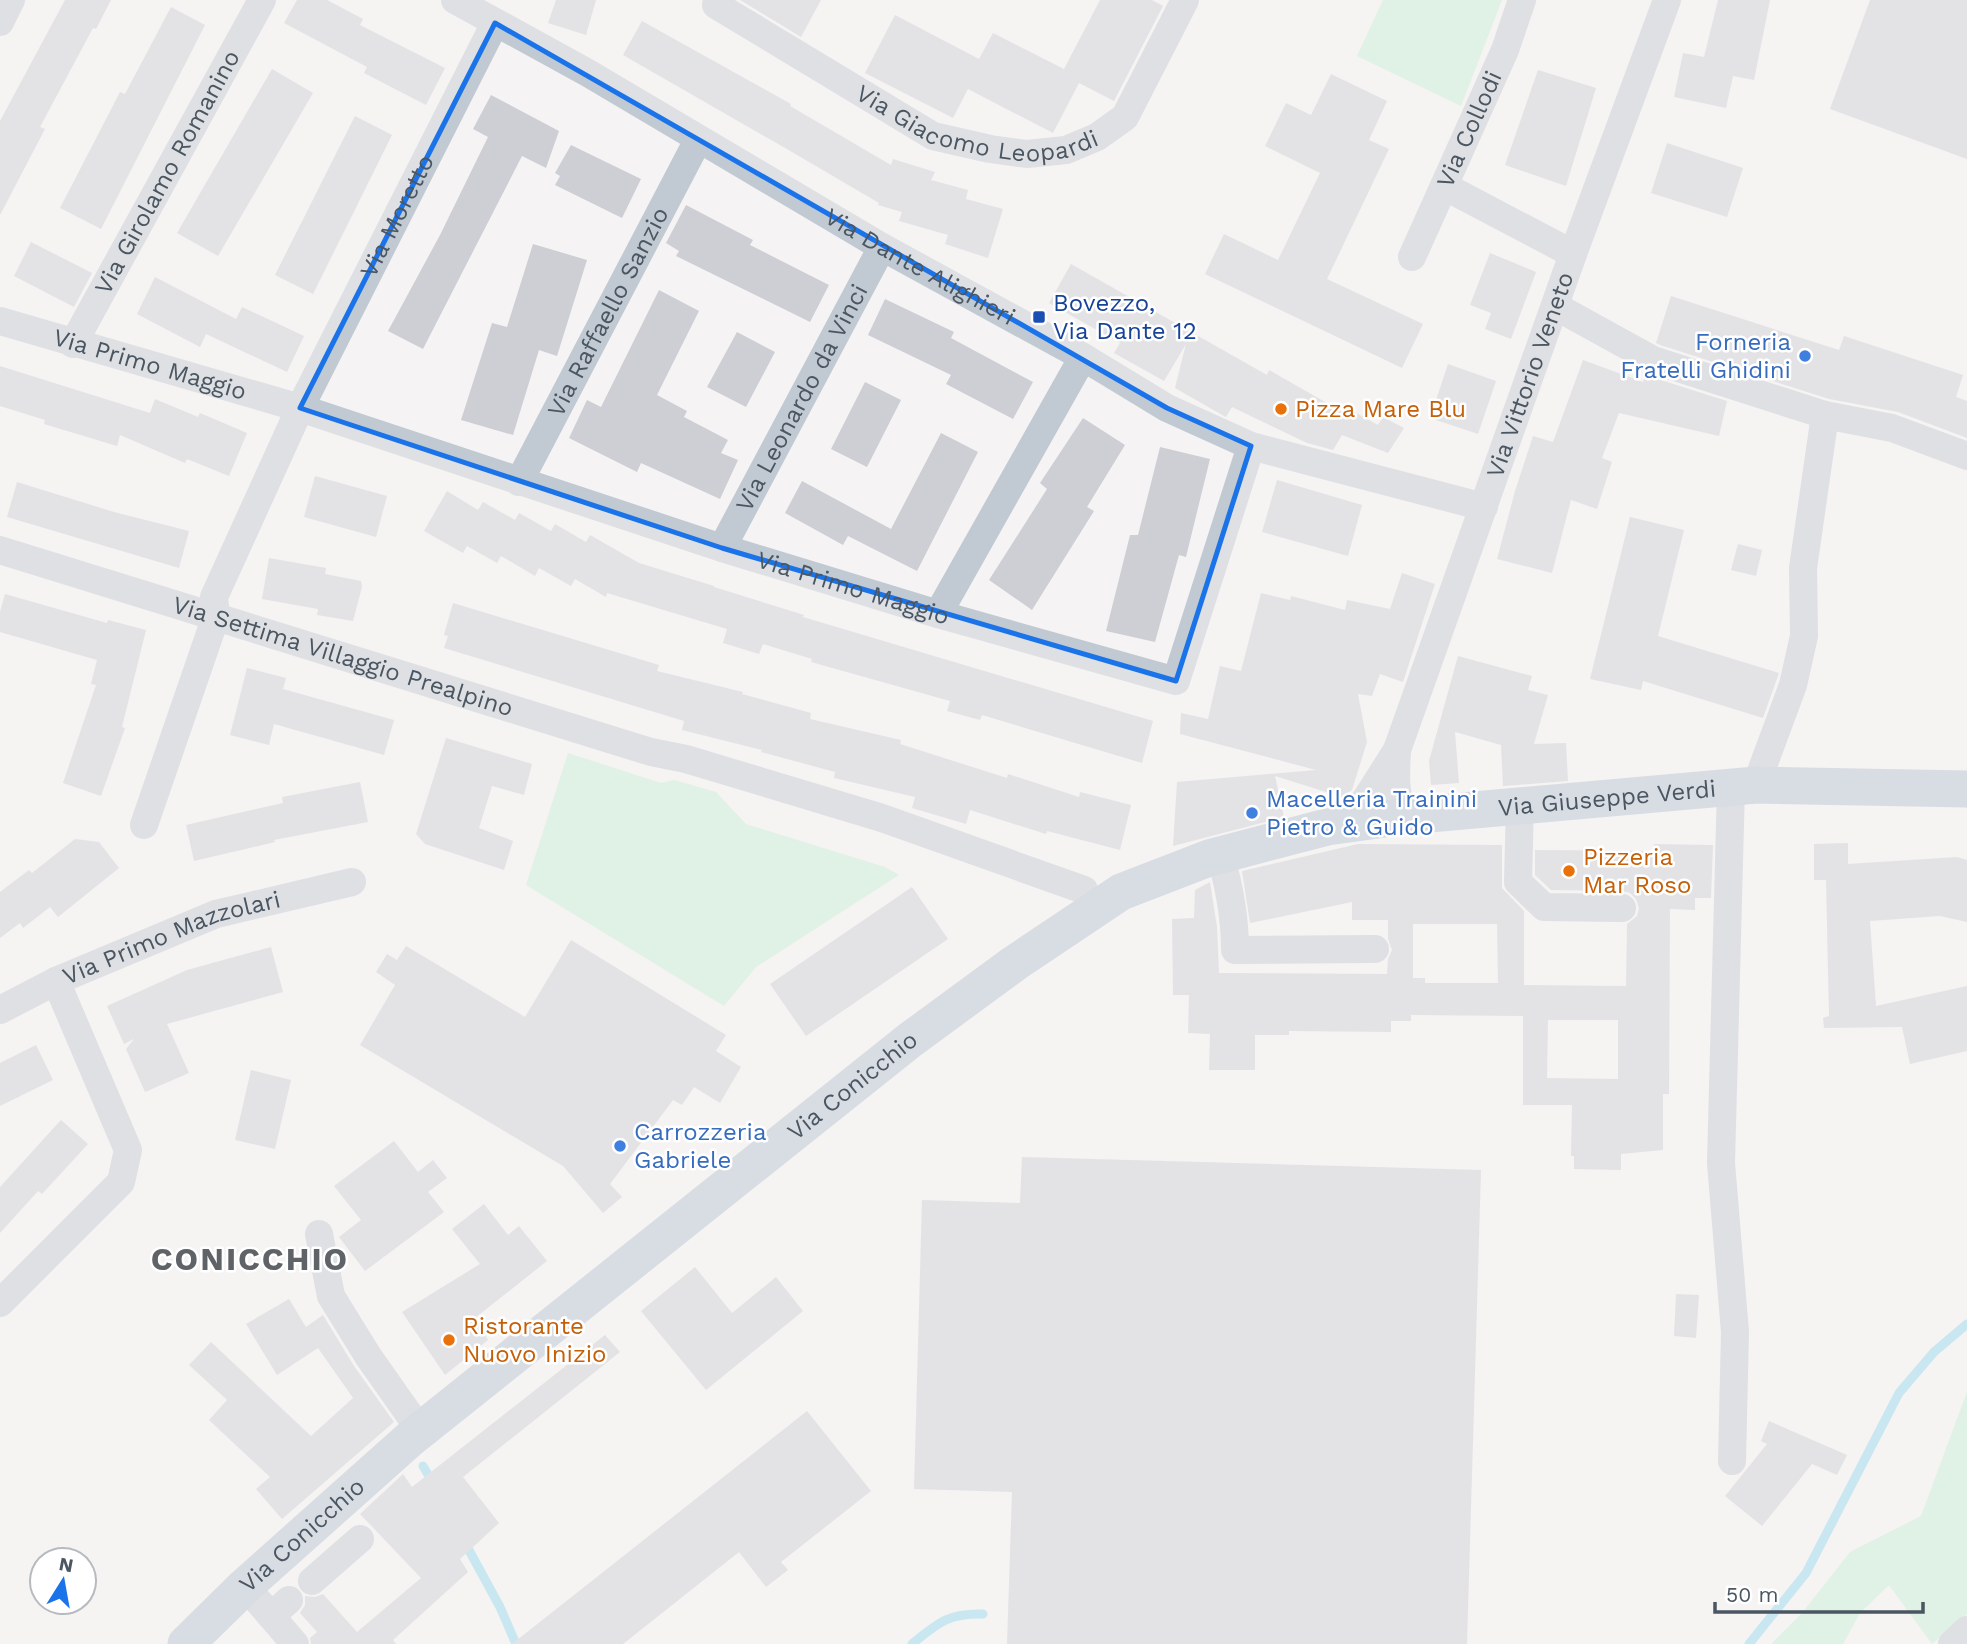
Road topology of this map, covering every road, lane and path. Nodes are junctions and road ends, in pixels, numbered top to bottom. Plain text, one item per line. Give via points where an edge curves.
1 (11, 0) edge
2 (262, 0) edge
3 (455, 0) edge
4 (1185, 0) edge
5 (1522, 0) edge
6 (1667, 0) edge
7 (716, 5) dead end
8 (0, 22) edge
9 (495, 23) junction
10 (698, 140) junction
11 (1444, 186) junction
12 (882, 247) junction
13 (1573, 254) junction
14 (1412, 257) dead end
15 (1555, 306) junction
16 (0, 321) edge
17 (73, 344) junction
18 (1083, 357) junction
19 (300, 408) junction
20 (1825, 415) junction
21 (1251, 446) junction
22 (1967, 456) edge
23 (519, 482) junction
24 (1484, 507) junction
25 (722, 548) junction
26 (0, 550) edge
27 (938, 614) junction
28 (216, 616) junction
29 (1397, 750) junction
30 (1744, 786) junction
31 (1967, 789) edge
32 (1520, 806) junction
33 (1407, 816) junction
34 (144, 825) dead end
35 (1327, 827) junction
36 (1220, 855) junction
37 (352, 882) dead end
38 (1090, 900) junction
39 (1622, 908) dead end
40 (1375, 949) dead end
41 (56, 981) junction
42 (0, 1010) edge
43 (319, 1234) dead end
44 (0, 1303) edge
45 (420, 1430) junction
46 (1732, 1461) dead end
47 (360, 1539) dead end
48 (312, 1581) dead end
49 (245, 1586) junction
50 (1967, 1630) edge
51 (186, 1644) edge
52 (295, 1644) edge
53 (1952, 1644) edge

1 - 8 street
2 - 17 street, Via Girolamo Romanino
3 - 9 street, Via Dante Alighieri
4 - 7 street, Via Giacomo Leopardi via 1125,117 1097,137 1066,150 1027,154 933,136
5 - 11 street, Via Collodi via 1506,50
6 - 13 street, Via Vittorio Veneto
9 - 10 street, Via Dante Alighieri
9 - 19 street, Via Moretto
10 - 12 street, Via Dante Alighieri
10 - 23 street, Via Raffaello Sanzio
11 - 13 street
11 - 14 street, Via Collodi
12 - 18 street, Via Dante Alighieri
12 - 25 street, Via Leonardo da Vinci
13 - 15 street, Via Vittorio Veneto
15 - 20 street via 1653,360
15 - 24 street, Via Vittorio Veneto
16 - 17 street, Via Primo Maggio
17 - 19 street, Via Primo Maggio
18 - 21 street, Via Dante Alighieri via 1167,408
18 - 27 street
19 - 23 street, Via Primo Maggio
19 - 28 street via 214,597
20 - 22 street via 1892,428
20 - 30 street via 1803,568 1804,636 1793,685
21 - 24 street, Via Dante Alighieri
21 - 27 street, Via Primo Maggio via 1176,681
23 - 25 street, Via Primo Maggio
24 - 29 street, Via Vittorio Veneto
25 - 27 street, Via Primo Maggio
26 - 28 street, Via Settima Villaggio Prealpino
28 - 34 street
28 - 38 street, Via Settima Villaggio Prealpino via 651,752 882,818
29 - 33 street, Via Vittorio Veneto via 1396,789
29 - 35 street, Via Vittorio Veneto via 1363,802
30 - 31 main road, Via Giuseppe Verdi
30 - 32 main road, Via Giuseppe Verdi
30 - 46 street via 1721,1163 1735,1332
32 - 33 main road, Via Giuseppe Verdi
32 - 39 street via 1518,882 1544,907
33 - 35 main road, Via Giuseppe Verdi
35 - 36 main road, Via Giuseppe Verdi
36 - 38 main road, Via Giuseppe Verdi
36 - 40 street via 1235,950
37 - 41 street, Via Primo Mazzolari via 216,914
38 - 45 main road, Via Conicchio
41 - 42 street, Via Primo Mazzolari
41 - 44 street via 128,1150 121,1182
43 - 45 street via 331,1296
45 - 49 main road, Via Conicchio
47 - 48 street
49 - 51 main road, Via Conicchio
49 - 52 street via 280,1608
50 - 53 street

